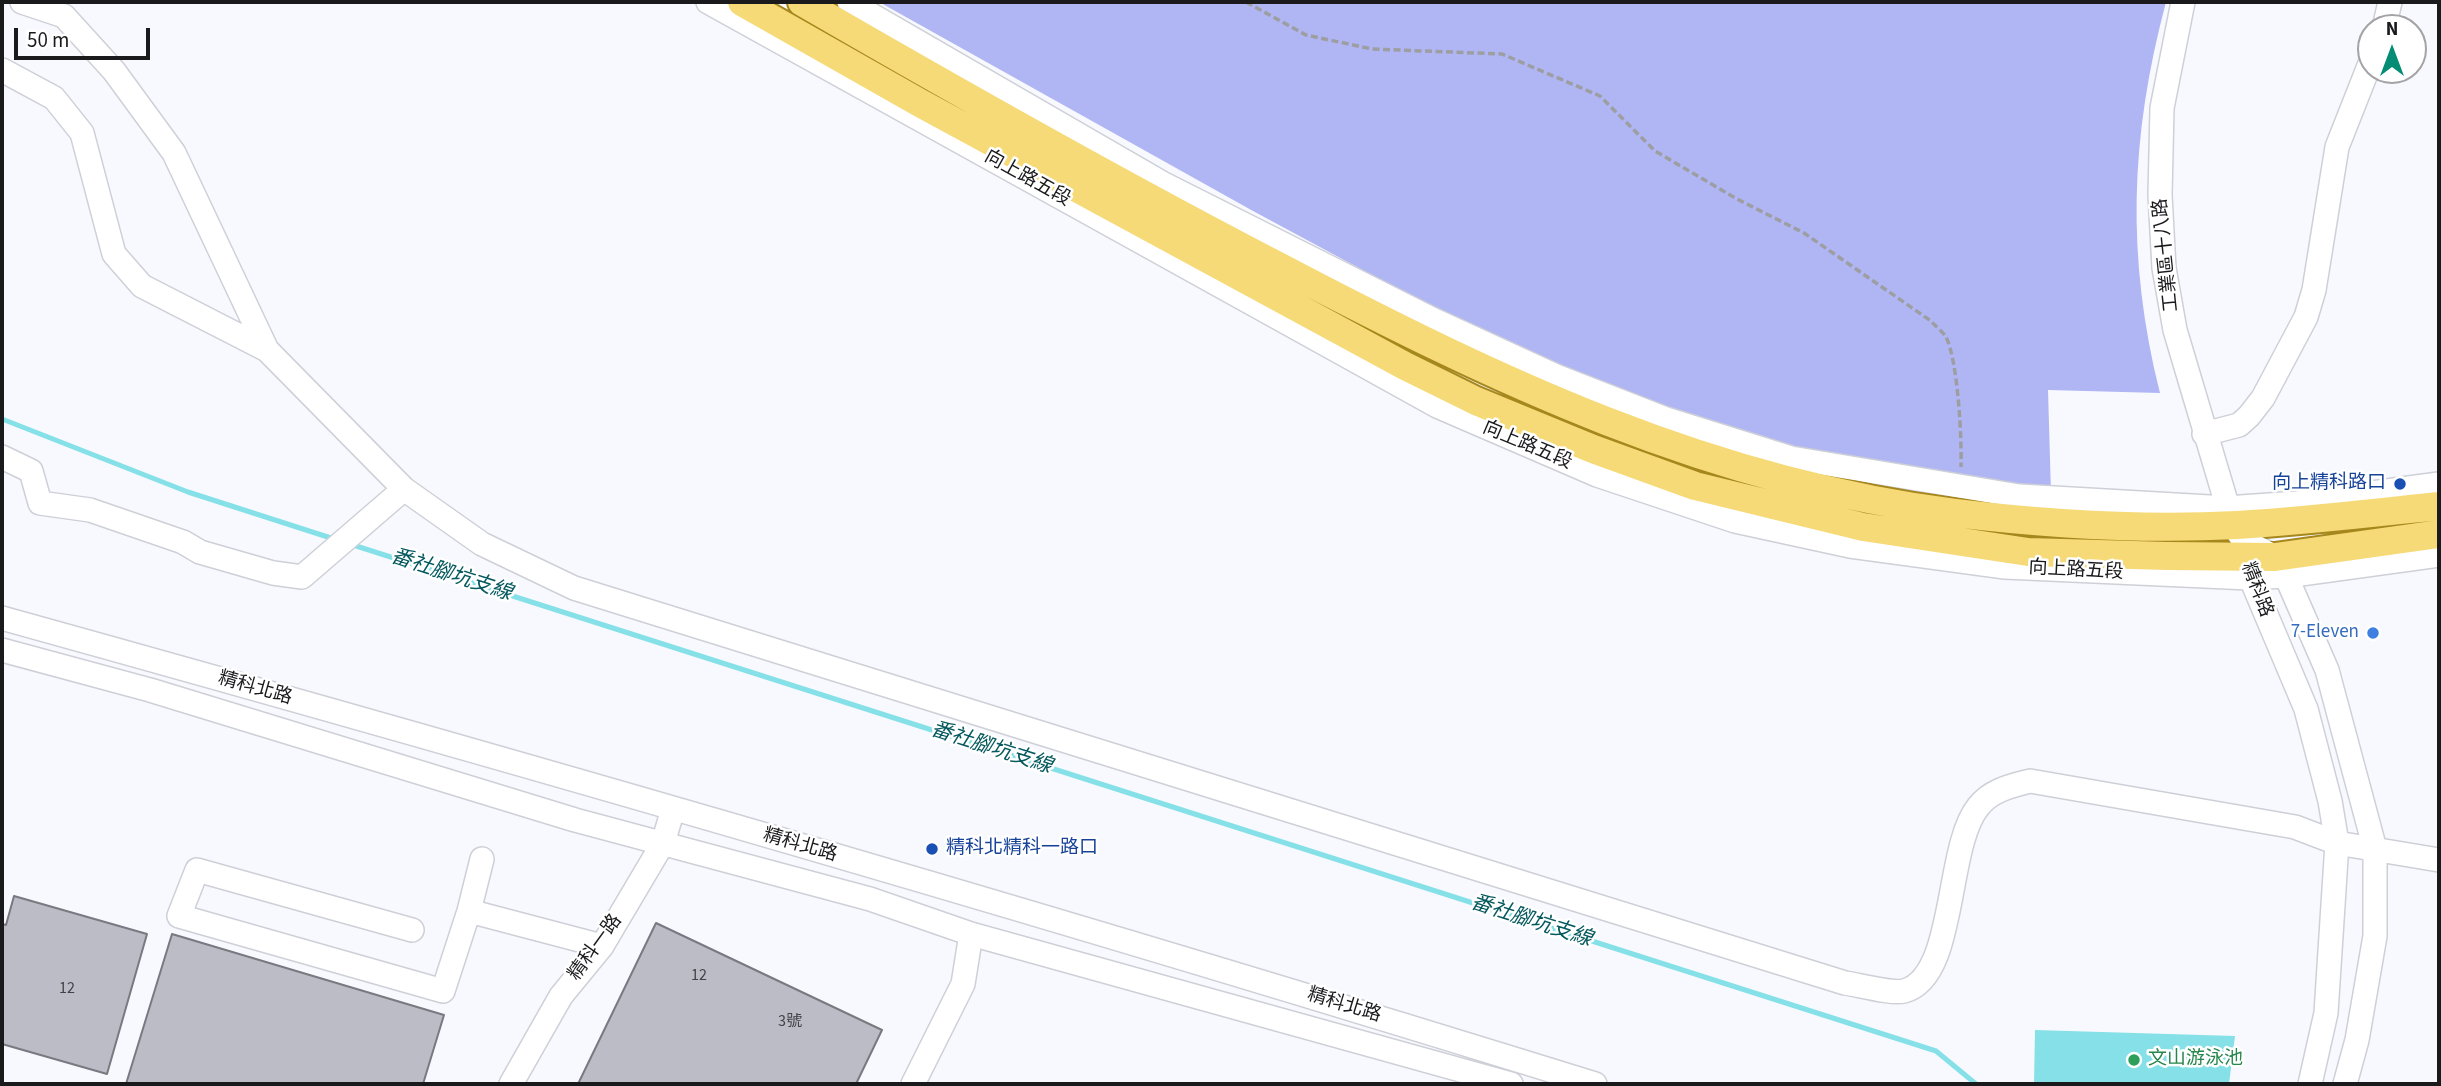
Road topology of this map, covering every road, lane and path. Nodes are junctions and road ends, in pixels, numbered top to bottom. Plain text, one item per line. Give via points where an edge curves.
1 (22, 2) edge
2 (708, 2) edge
3 (742, 2) edge
4 (802, 2) edge
5 (849, 2) edge
6 (1245, 2) edge
7 (2183, 2) edge
8 (65, 9) edge
9 (2, 69) edge
10 (2362, 84) edge
11 (267, 350) junction
12 (2204, 434) junction
13 (2, 457) edge
14 (2439, 484) edge
15 (1961, 486) junction
16 (404, 489) junction
17 (2439, 506) edge
18 (2439, 534) edge
19 (2239, 541) junction
20 (2439, 555) edge
21 (2280, 566) junction
22 (2, 618) edge
23 (2, 650) edge
24 (673, 809) junction
25 (663, 843) junction
26 (2337, 844) junction
27 (2375, 849) junction
28 (482, 859) dead end
29 (2439, 860) edge
30 (469, 911) junction
31 (412, 930) dead end
32 (971, 934) junction
33 (602, 946) junction
34 (511, 1084) edge
35 (913, 1084) edge
36 (1511, 1084) edge
37 (1595, 1084) edge
38 (2310, 1084) edge
39 (2345, 1084) edge

1 - 8 street
2 - 19 street, 向上路五段 via 1437,406 1597,475 1735,521 1850,546 2005,568
3 - 19 main road, 向上路五段 via 1405,366 1476,401 1695,486 1863,527 2028,552
4 - 19 main road, 向上路五段 via 1155,202 1431,346 1531,392 1676,449 1854,495 1955,513
5 - 15 street, 向上路五段 via 1162,183 1556,376 1666,419 1791,458
6 - 15 path via 1306,35 1372,49 1502,54 1600,96 1655,151 1804,233 1931,321 1946,337 1962,437
7 - 12 street, 工業區十八路 via 2162,108 2160,195 2164,268 2175,330
8 - 11 street via 174,153
9 - 11 street via 54,98 82,133 114,254 142,286
10 - 12 street via 2337,146 2306,317 2263,398 2239,425
11 - 16 street
12 - 19 street, 工業區十八路
13 - 16 street via 31,471 40,503 90,510 200,552 302,577
14 - 19 street, 向上路五段 via 2297,503
15 - 19 street, 向上路五段
16 - 26 street via 482,544 574,588 1845,983 1903,992 1923,981 1938,952 1952,879 1977,807 1998,789 2030,781 2049,782 2295,827
17 - 19 main road, 向上路五段
18 - 21 main road, 向上路五段
19 - 21 main road, 向上路五段
19 - 26 street, 精科路 via 2306,709
20 - 21 street, 向上路五段
21 - 27 street, 精科路 via 2327,670
22 - 24 street, 精科北路
23 - 25 street, 精科北路
24 - 25 street, 精科一路
24 - 37 street, 精科北路 via 1262,981
25 - 32 street, 精科北路 via 870,899
25 - 33 street, 精科一路
26 - 27 street
26 - 38 street, 精科路 via 2326,1013
27 - 29 street
27 - 39 street, 精科路 via 2375,936
28 - 30 street
30 - 31 street via 443,991 179,916 197,870
30 - 33 street
32 - 35 street via 963,984
32 - 36 street, 精科北路
33 - 34 street, 精科一路 via 561,996

